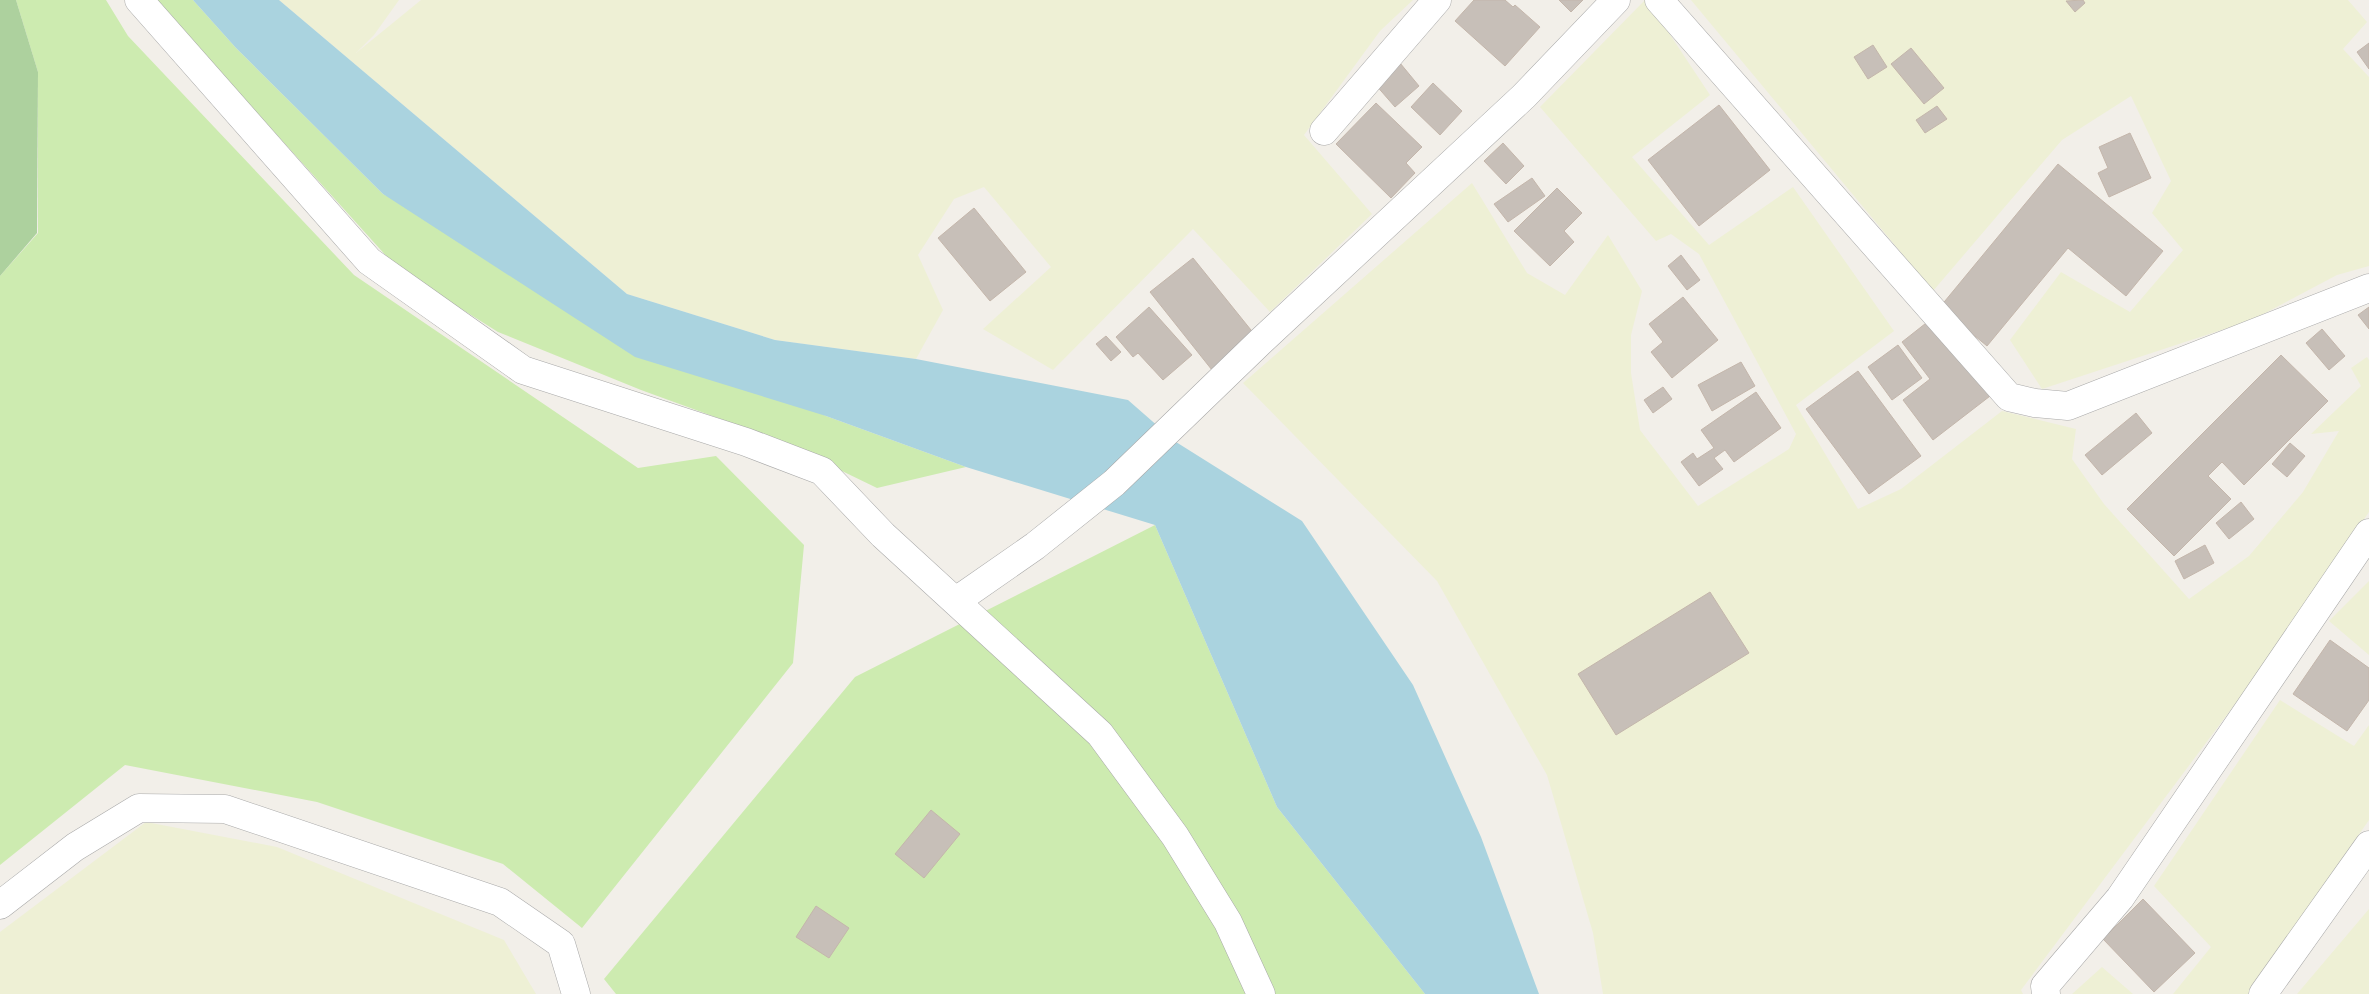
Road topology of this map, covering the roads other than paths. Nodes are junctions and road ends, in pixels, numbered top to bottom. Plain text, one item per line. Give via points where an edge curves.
1 (139, 0) edge
2 (1437, 0) edge
3 (1616, 0) edge
4 (1659, 0) edge
5 (1324, 131) dead end
6 (2369, 288) edge
7 (2369, 534) edge
8 (956, 601) junction
9 (2369, 845) edge
10 (0, 905) edge
11 (576, 994) edge
12 (1261, 994) edge
13 (2046, 994) edge
14 (2263, 994) edge

1 - 8 street via 369,261 523,370 746,442 822,471 883,535
2 - 5 street
3 - 8 street via 1524,96 1114,483 1035,546
4 - 6 street via 2009,397 2068,406
7 - 13 street via 2120,898 2045,986
8 - 12 street via 1100,734 1175,836 1228,922
9 - 14 street
10 - 11 street via 75,847 140,808 225,809 500,902 561,944

